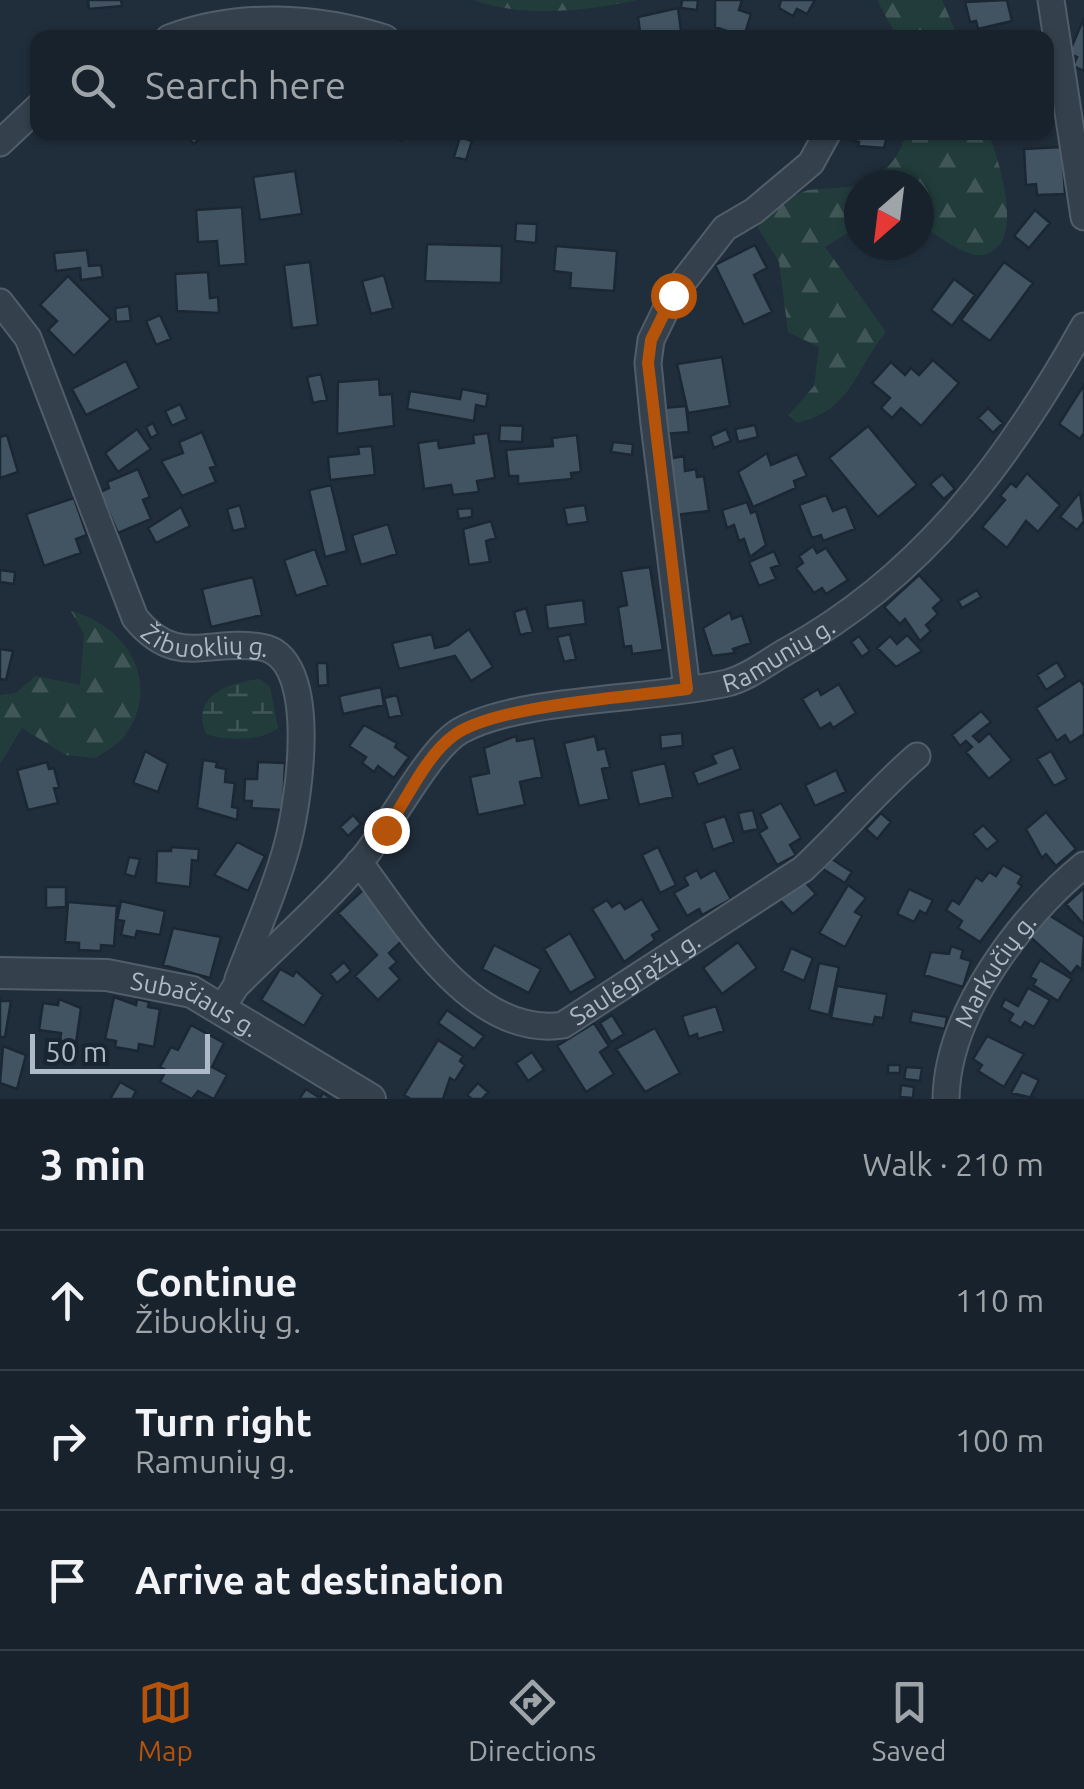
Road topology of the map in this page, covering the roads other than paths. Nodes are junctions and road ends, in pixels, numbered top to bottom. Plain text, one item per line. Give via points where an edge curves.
1 (1051, 0) edge
2 (202, 30) edge
3 (360, 30) edge
4 (30, 115) edge
5 (824, 140) edge
6 (0, 143) edge
7 (1084, 217) edge
8 (0, 302) edge
9 (1084, 326) edge
10 (687, 689) junction
11 (917, 756) dead end
12 (360, 862) junction
13 (1084, 865) edge
14 (0, 973) edge
15 (229, 997) junction
16 (370, 1099) edge
17 (946, 1099) edge

1 - 7 street
2 - 3 street via 287,20
4 - 6 street
5 - 10 street via 811,163 725,228 673,295 651,340 654,424
8 - 15 street, Žibuoklių g. via 28,338 135,618 151,638 178,650 260,646 280,652 301,696 289,840
9 - 10 street, Ramunių g. via 1034,414 944,530 815,636 732,682
10 - 12 street, Ramunių g. via 527,712 456,734
11 - 12 street, Saulėgrąžų g. via 803,869 563,1025 523,1023 454,983
12 - 15 street, Ramunių g.
13 - 17 street, Markučių g. via 1013,937 950,1054
14 - 15 street, Subačiaus g. via 142,978
15 - 16 street, Subačiaus g.

